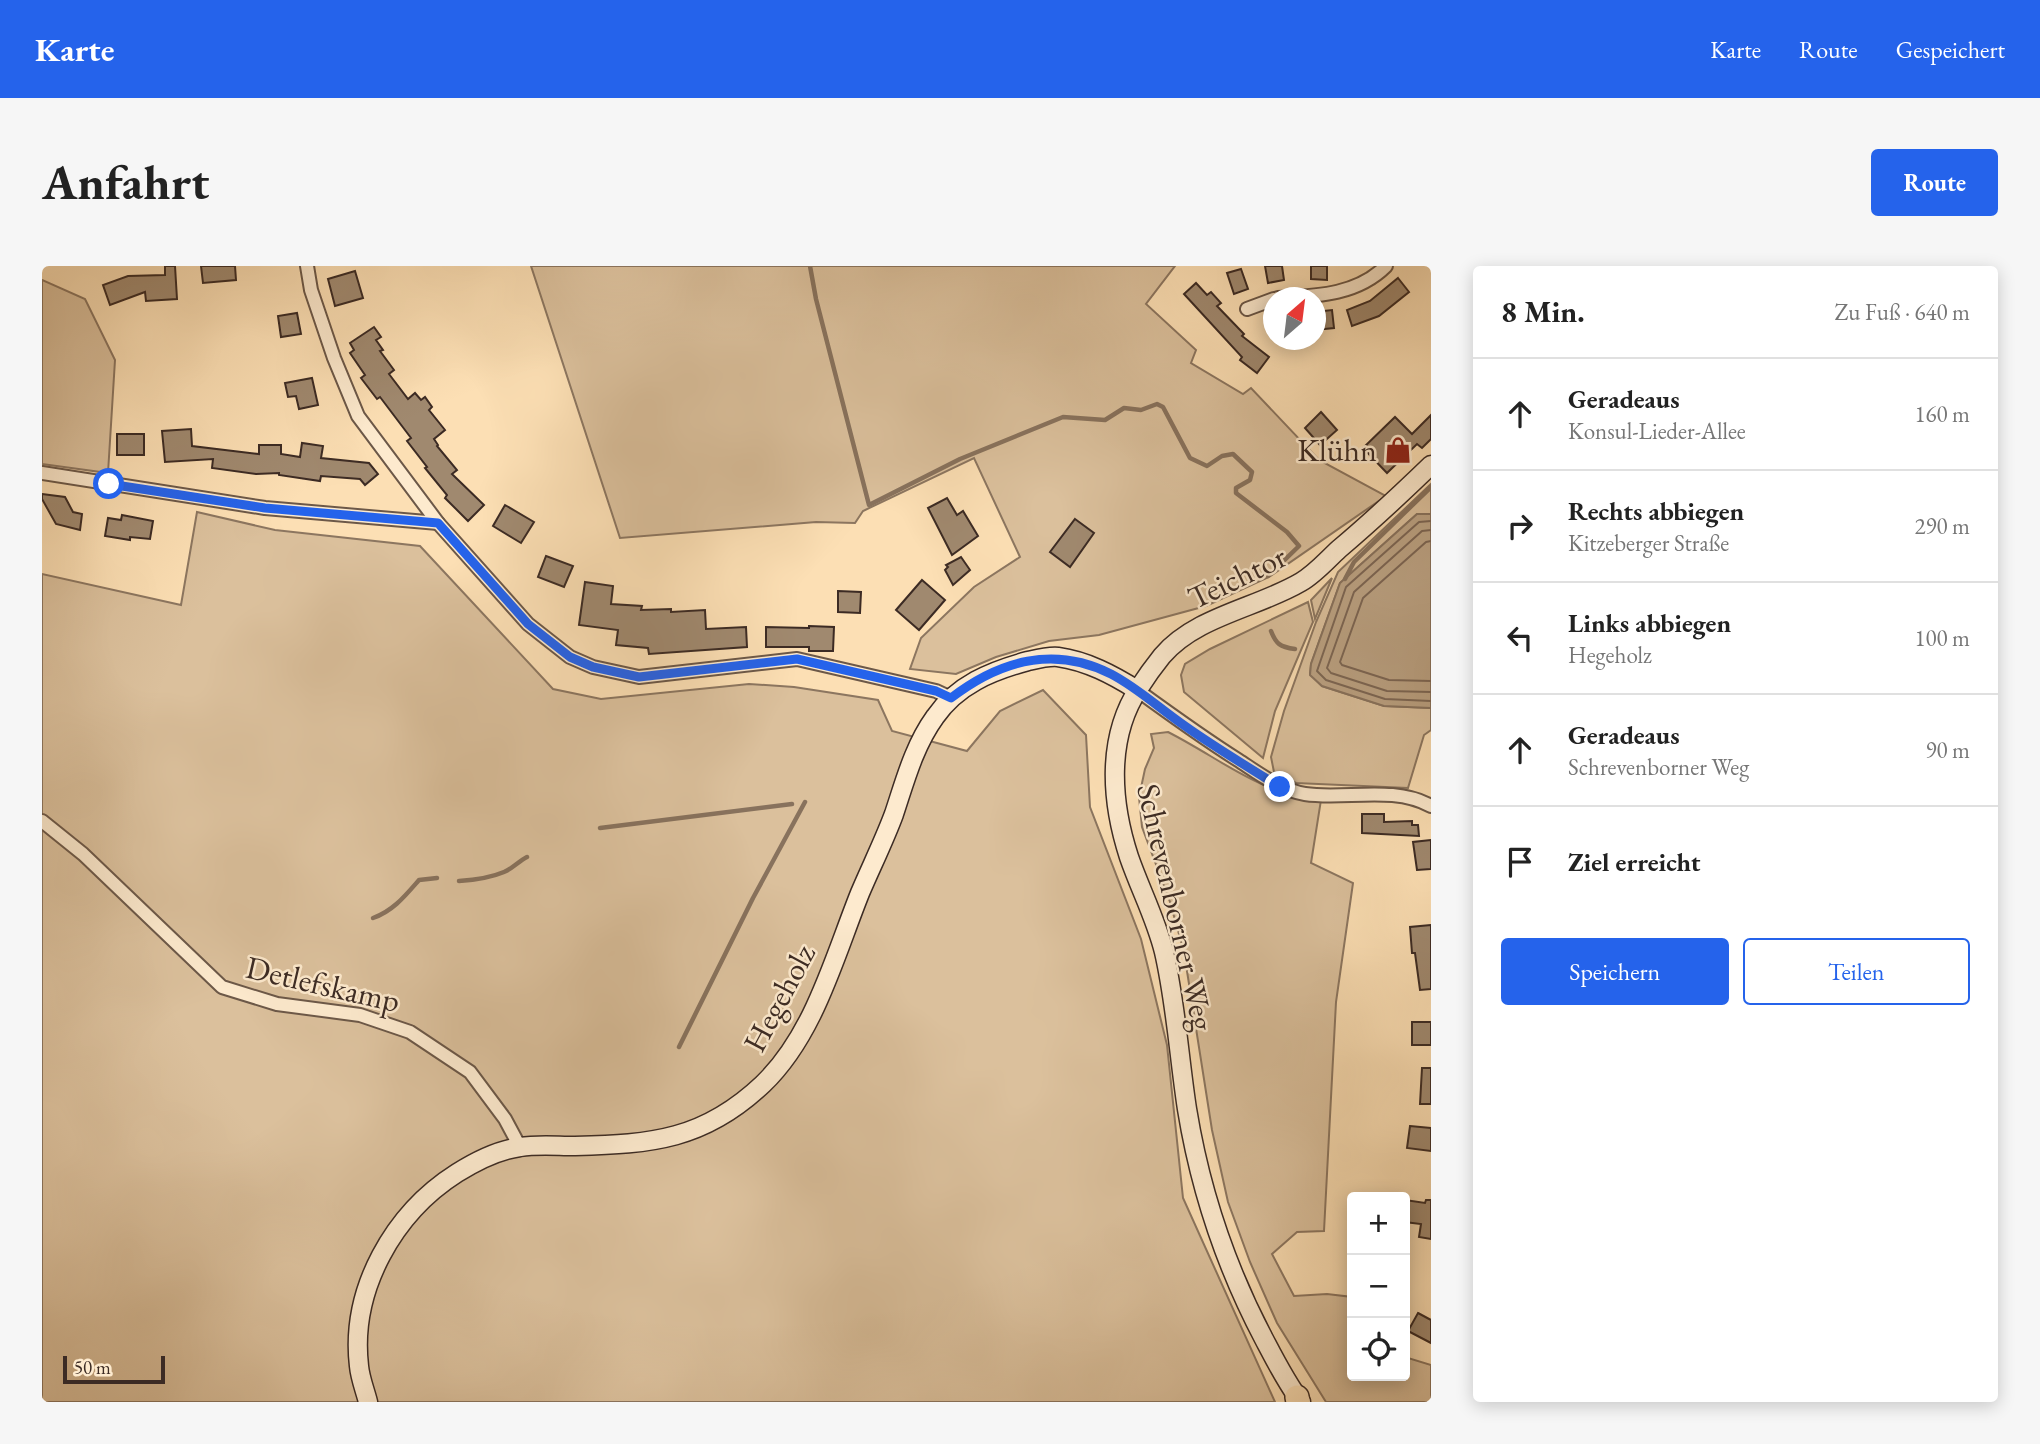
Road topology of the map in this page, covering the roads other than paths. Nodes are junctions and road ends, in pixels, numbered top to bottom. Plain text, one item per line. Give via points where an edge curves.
1 (307, 266) edge
2 (1386, 266) edge
3 (1326, 294) edge
4 (1263, 303) edge
5 (1247, 309) dead end
6 (1431, 465) edge
7 (42, 474) edge
8 (438, 523) junction
9 (1137, 690) junction
10 (951, 698) junction
11 (1431, 806) edge
12 (42, 821) edge
13 (520, 1147) junction
14 (1298, 1400) edge
15 (368, 1402) edge

1 - 8 street via 334,358 358,416
2 - 3 street via 1377,276 1344,292
4 - 5 street
6 - 9 street, Teichtor via 1304,581 1185,636 1163,654
7 - 8 street via 265,508
8 - 10 street via 528,624 570,657 593,667 639,677 797,659
9 - 10 street, Hegeholz via 1110,673 1056,657 997,669
9 - 11 street via 1280,787 1304,794 1418,799
9 - 14 street, Schrevenborner Weg via 1122,721 1115,758 1122,831 1164,952 1196,1155 1210,1209 1241,1294
10 - 13 street, Hegeholz via 916,749 818,999 771,1076 725,1115 663,1140
12 - 13 street, Detlefskamp via 83,854 222,987 277,1004 360,1015 410,1032 470,1072
13 - 15 street, Hegeholz via 468,1166 436,1186 388,1241 371,1278 361,1319 359,1368

